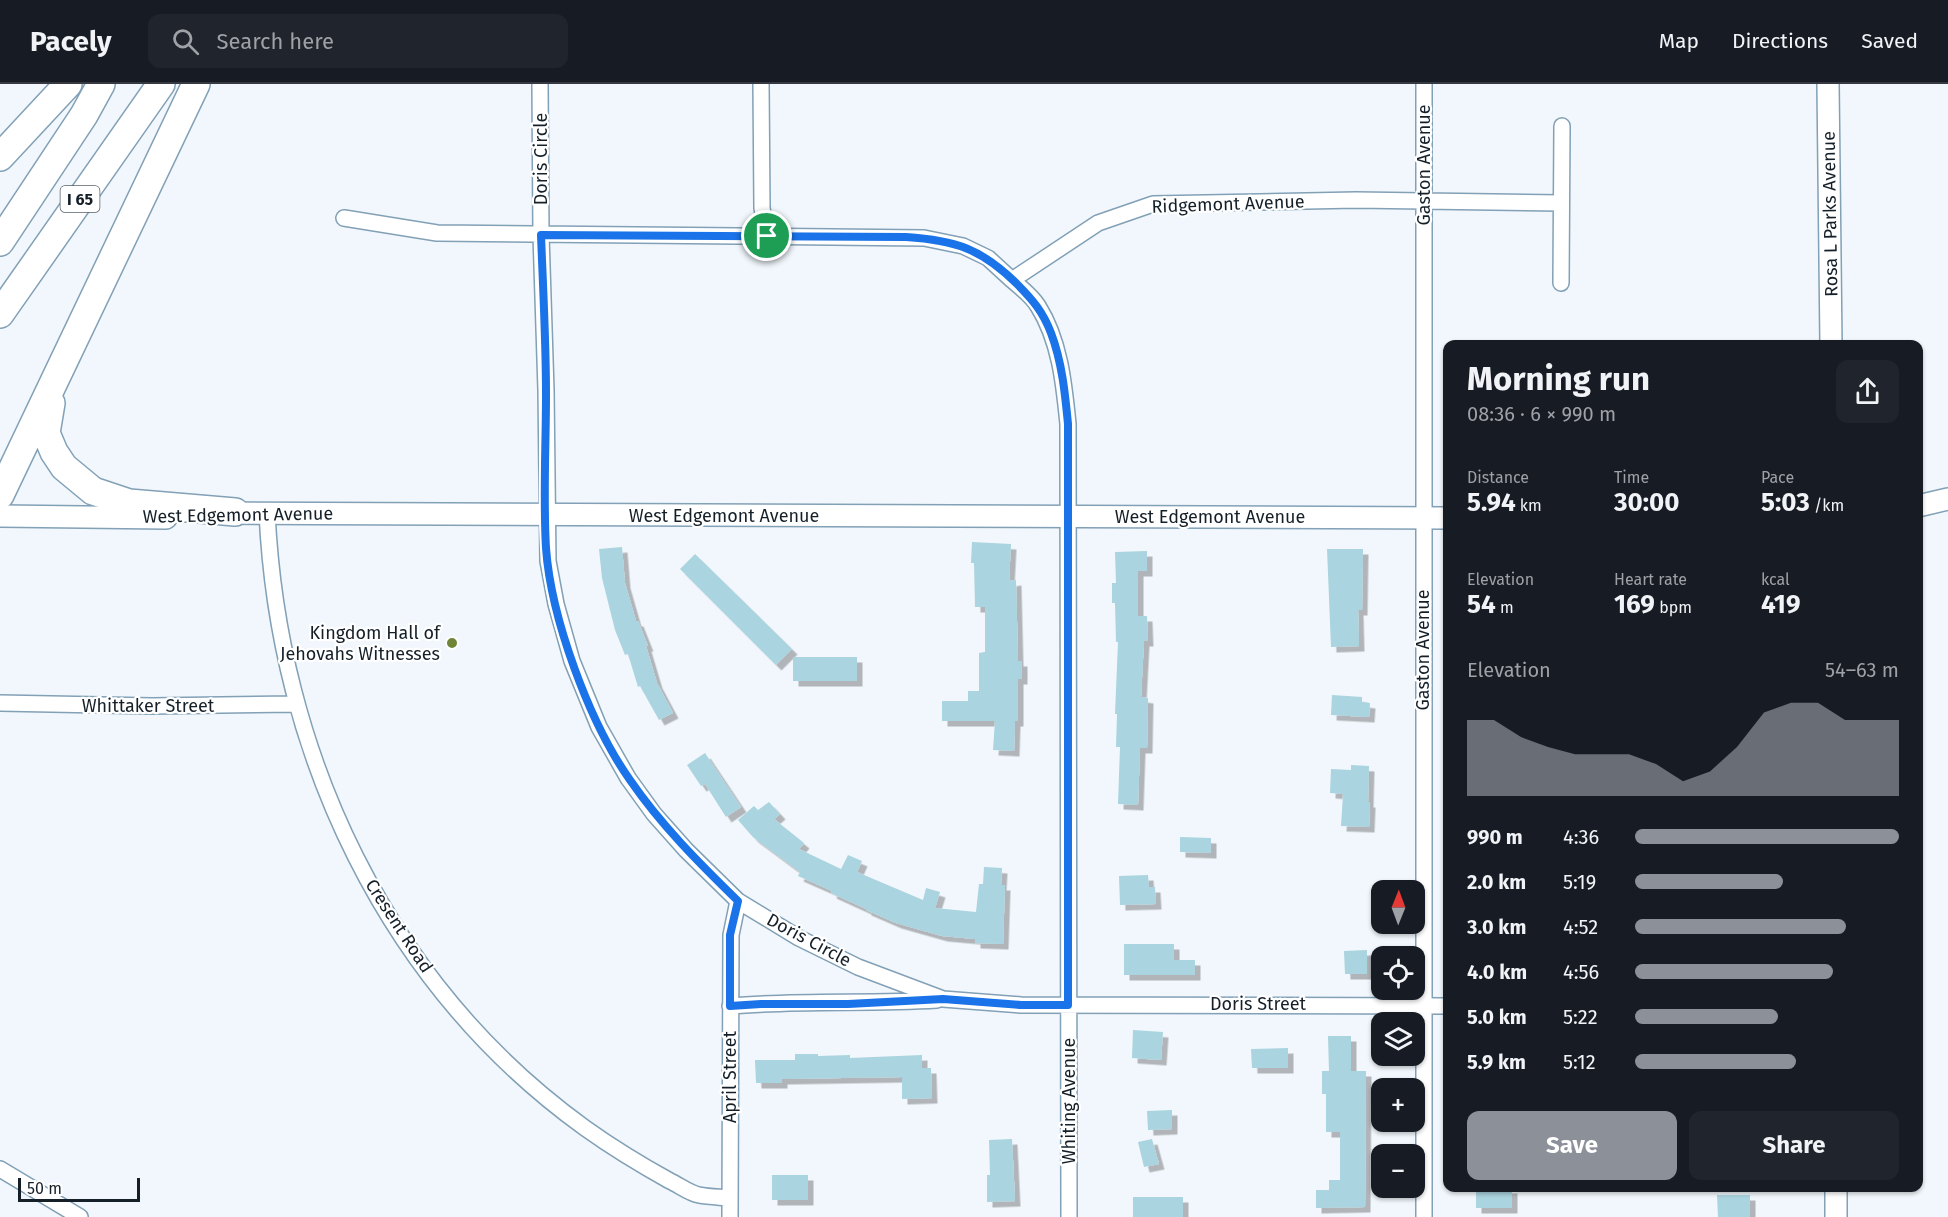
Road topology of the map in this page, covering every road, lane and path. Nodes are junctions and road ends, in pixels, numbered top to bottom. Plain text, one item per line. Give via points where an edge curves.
1 (68, 84) edge
2 (101, 84) edge
3 (161, 84) edge
4 (196, 84) edge
5 (540, 84) edge
6 (761, 84) edge
7 (1424, 84) edge
8 (1828, 84) edge
9 (1562, 126) dead end
10 (0, 157) edge
11 (1424, 202) junction
12 (1561, 203) junction
13 (344, 218) dead end
14 (541, 235) junction
15 (767, 236) junction
16 (0, 242) edge
17 (1012, 279) junction
18 (1560, 283) dead end
19 (0, 314) edge
20 (1831, 340) edge
21 (54, 384) junction
22 (0, 495) edge
23 (1948, 499) edge
24 (1923, 505) edge
25 (235, 512) junction
26 (267, 512) junction
27 (0, 516) edge
28 (546, 516) junction
29 (1069, 517) junction
30 (1423, 518) junction
31 (1443, 518) edge
32 (0, 703) edge
33 (296, 704) junction
34 (738, 901) junction
35 (943, 999) junction
36 (1068, 1005) junction
37 (730, 1006) junction
38 (1424, 1006) junction
39 (1443, 1006) edge
40 (0, 1169) edge
41 (1836, 1192) edge
42 (730, 1198) junction
43 (80, 1217) edge
44 (730, 1217) edge
45 (1069, 1217) edge
46 (1424, 1217) edge
47 (1836, 1217) edge

1 - 10 highway
2 - 16 highway, I 65
3 - 19 highway, I 65
4 - 21 highway
5 - 14 street, Doris Circle
6 - 15 street via 762,207
7 - 11 street, Gaston Avenue
8 - 20 street, Rosa L Parks Avenue
9 - 12 street
11 - 12 street, Ridgemont Avenue
11 - 17 street, Ridgemont Avenue via 1153,204 1098,222
11 - 30 street, Gaston Avenue
12 - 18 street
13 - 14 street via 437,233
14 - 15 street
14 - 28 street, Doris Circle
15 - 17 street via 937,239 988,258
17 - 29 street, Whiting Avenue via 1038,305 1059,362 1068,424
21 - 22 highway
21 - 25 highway via 46,433 64,467 93,491 129,503
23 - 24 street
25 - 26 street, West Edgemont Avenue
25 - 27 street, West Edgemont Avenue via 176,518
26 - 28 street, West Edgemont Avenue
26 - 33 street, Cresent Road via 273,590
28 - 29 street, West Edgemont Avenue
28 - 34 street, Doris Circle via 548,561 556,604 572,661 599,727 654,814
29 - 30 street, West Edgemont Avenue
29 - 36 street, Whiting Avenue
30 - 31 street, West Edgemont Avenue
30 - 38 street, Gaston Avenue
32 - 33 street, Whittaker Street
33 - 42 street, Cresent Road via 323,786 362,869 412,950 466,1020 530,1084 605,1143 695,1194
34 - 35 street, Doris Circle via 830,955
34 - 37 street, April Street via 730,935
35 - 36 street, Doris Circle
35 - 37 street
36 - 38 street, Doris Street
36 - 45 street, Whiting Avenue
37 - 42 street, April Street
38 - 39 street, Doris Street
38 - 46 street, Gaston Avenue
40 - 43 street
41 - 47 street
42 - 44 street, April Street

